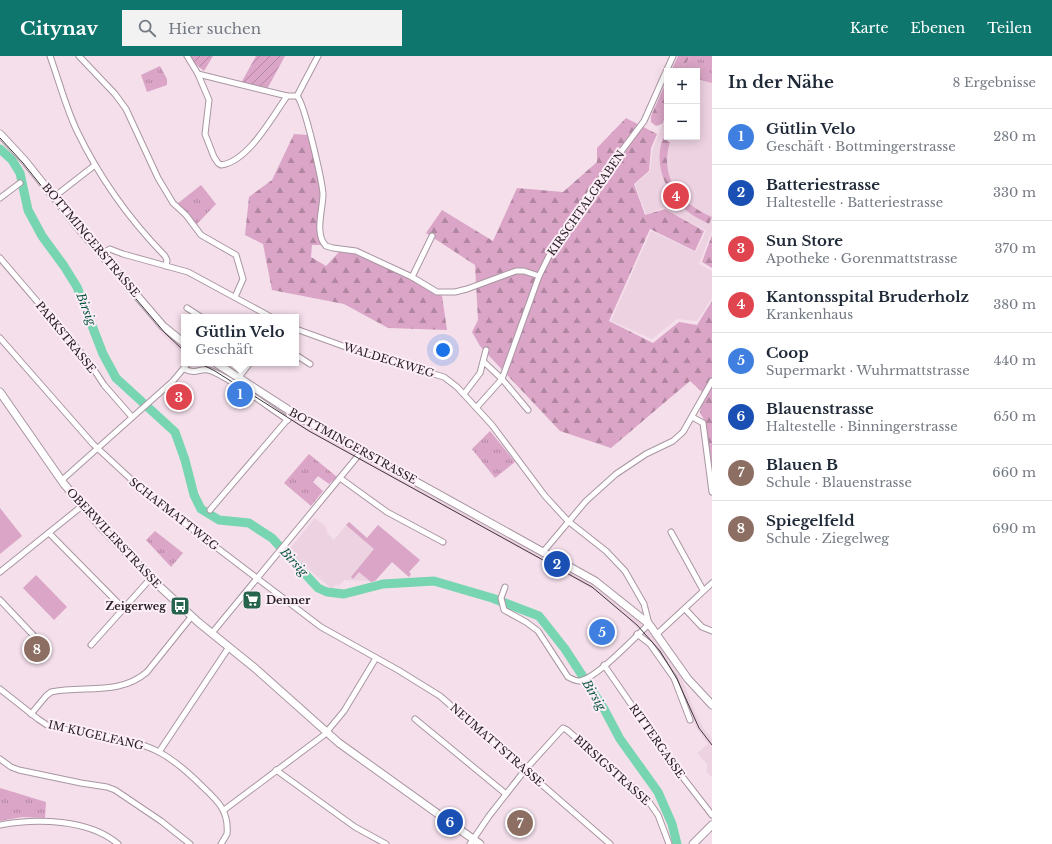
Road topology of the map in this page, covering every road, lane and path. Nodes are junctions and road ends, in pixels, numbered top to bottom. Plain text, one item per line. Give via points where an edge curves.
1 (50, 56) edge
2 (79, 56) edge
3 (187, 56) edge
4 (318, 56) edge
5 (673, 56) edge
6 (198, 74) junction
7 (287, 96) junction
8 (297, 96) junction
9 (0, 134) edge
10 (95, 165) junction
11 (20, 183) dead end
12 (54, 197) junction
13 (0, 198) edge
14 (432, 236) dead end
15 (101, 254) junction
16 (0, 258) edge
17 (166, 266) junction
18 (539, 276) junction
19 (412, 277) junction
20 (235, 297) junction
21 (187, 308) dead end
22 (196, 314) edge
23 (266, 314) edge
24 (299, 330) edge
25 (0, 338) edge
26 (181, 341) edge
27 (486, 350) dead end
28 (299, 358) edge
29 (484, 362) junction
30 (310, 364) dead end
31 (186, 366) edge
32 (221, 366) edge
33 (248, 366) edge
34 (184, 369) junction
35 (239, 377) junction
36 (502, 379) junction
37 (712, 381) edge
38 (464, 394) junction
39 (1, 397) edge
40 (477, 407) junction
41 (528, 410) dead end
42 (293, 413) junction
43 (132, 417) junction
44 (692, 417) junction
45 (288, 420) junction
46 (97, 448) junction
47 (362, 451) junction
48 (340, 478) junction
49 (62, 480) junction
50 (712, 492) edge
51 (82, 506) junction
52 (210, 510) dead end
53 (568, 522) junction
54 (671, 532) dead end
55 (49, 533) junction
56 (443, 542) dead end
57 (543, 552) junction
58 (0, 572) edge
59 (151, 578) junction
60 (256, 578) junction
61 (712, 583) edge
62 (505, 587) dead end
63 (704, 590) junction
64 (0, 600) edge
65 (685, 609) junction
66 (124, 610) junction
67 (192, 616) junction
68 (649, 624) junction
69 (712, 631) edge
70 (212, 633) junction
71 (638, 634) junction
72 (657, 634) junction
73 (34, 636) dead end
74 (91, 645) dead end
75 (230, 647) junction
76 (376, 658) junction
77 (604, 665) junction
78 (0, 689) edge
79 (712, 705) edge
80 (31, 714) junction
81 (415, 719) dead end
82 (690, 720) dead end
83 (327, 732) junction
84 (159, 752) junction
85 (0, 759) edge
86 (276, 770) junction
87 (525, 770) junction
88 (506, 794) junction
89 (224, 810) junction
90 (712, 815) edge
91 (0, 825) edge
92 (712, 825) edge
93 (471, 841) edge
94 (377, 842) edge
95 (118, 844) edge
96 (190, 844) edge
97 (221, 844) edge
98 (386, 844) edge
99 (480, 844) edge
100 (610, 844) edge
101 (669, 844) edge
102 (693, 844) edge

1 - 10 street via 76,130
2 - 20 street via 126,109 158,178 173,203 186,214 201,234 236,255 243,279
3 - 6 street
4 - 8 street
5 - 18 street, KIRSCHTALGRABEN via 644,120 564,230
6 - 7 street
6 - 7 street via 209,100 205,134 214,157 222,165 232,162 247,150
7 - 8 street
8 - 19 street via 302,106 323,194 323,242 333,248 356,251
9 - 12 main road, BOTTMINGERSTRASSE
10 - 12 street
10 - 17 street via 102,180 132,220 165,256
11 - 13 street
12 - 15 main road, BOTTMINGERSTRASSE
14 - 19 street
15 - 17 street via 112,249
15 - 26 main road, BOTTMINGERSTRASSE via 163,326
16 - 43 street, PARKSTRASSE via 89,362 104,385
17 - 20 street via 188,272
18 - 19 street via 516,270 455,292 437,292
18 - 36 street, KIRSCHTALGRABEN
20 - 23 street
21 - 22 street
24 - 38 street, WALDECKWEG via 365,354 444,377
25 - 46 street, SCHAFMATTWEG
27 - 29 street
28 - 30 street
29 - 36 street
29 - 38 street via 480,373
31 - 34 street
32 - 35 main road, BOTTMINGERSTRASSE
33 - 35 street
34 - 43 street
34 - 45 street, BOTTMINGERSTRASSE via 193,373 208,370
35 - 42 main road, BOTTMINGERSTRASSE
36 - 40 street, KIRSCHTALGRABEN
36 - 41 street
37 - 44 street
38 - 40 street, WALDECKWEG
39 - 49 main road, OBERWILERSTRASSE
40 - 53 street, WALDECKWEG
42 - 45 street
42 - 47 main road, BOTTMINGERSTRASSE
43 - 46 street
44 - 50 street via 703,423
44 - 53 street via 683,432 673,441 646,454 616,474 586,501
45 - 52 street
46 - 49 street
46 - 60 street, SCHAFMATTWEG via 149,496
47 - 48 street
47 - 57 main road, BOTTMINGERSTRASSE
48 - 56 street via 387,512
48 - 60 street
49 - 51 main road, OBERWILERSTRASSE
51 - 55 street
51 - 59 main road, OBERWILERSTRASSE
53 - 57 street
53 - 68 street, WALDECKWEG via 614,558 625,571 644,604
54 - 63 street
55 - 58 street
55 - 66 street
57 - 68 main road, BOTTMINGERSTRASSE via 595,581
59 - 66 street
59 - 67 main road, OBERWILERSTRASSE
60 - 70 street
60 - 76 street, SCHAFMATTWEG via 324,629
61 - 63 street
62 - 77 street via 501,598 504,610 538,631 568,677 575,681 580,680
63 - 65 street
64 - 73 street
65 - 69 street via 702,627
65 - 72 street
66 - 74 street
67 - 70 main road, OBERWILERSTRASSE
67 - 80 street via 146,673 137,680 122,687 51,692
68 - 71 street
68 - 72 main road, BOTTMINGERSTRASSE
70 - 75 main road, OBERWILERSTRASSE
71 - 77 street
71 - 82 street via 650,644 674,678
72 - 79 main road, BOTTMINGERSTRASSE via 688,679
75 - 83 main road, OBERWILERSTRASSE
75 - 84 street
76 - 83 street via 344,711
76 - 87 street, NEUMATTSTRASSE via 440,696
77 - 90 street, RITTERGASSE via 663,751
78 - 80 street, IM KUGELFANG
80 - 84 street, IM KUGELFANG via 56,728 140,744
81 - 88 street
83 - 86 street
83 - 93 main road, OBERWILERSTRASSE
84 - 89 street, IM KUGELFANG via 184,768
85 - 96 street via 19,770 115,790
86 - 89 street
86 - 94 street
87 - 88 street, BIRSIGSTRASSE
87 - 100 street, NEUMATTSTRASSE
87 - 101 street, BIRSIGSTRASSE via 560,730 567,730 649,802 658,815
88 - 93 street, BIRSIGSTRASSE
89 - 97 street via 228,828 226,838
91 - 95 street via 22,820 82,827 109,836
92 - 102 main road
93 - 99 main road, OBERWILERSTRASSE
94 - 98 street

